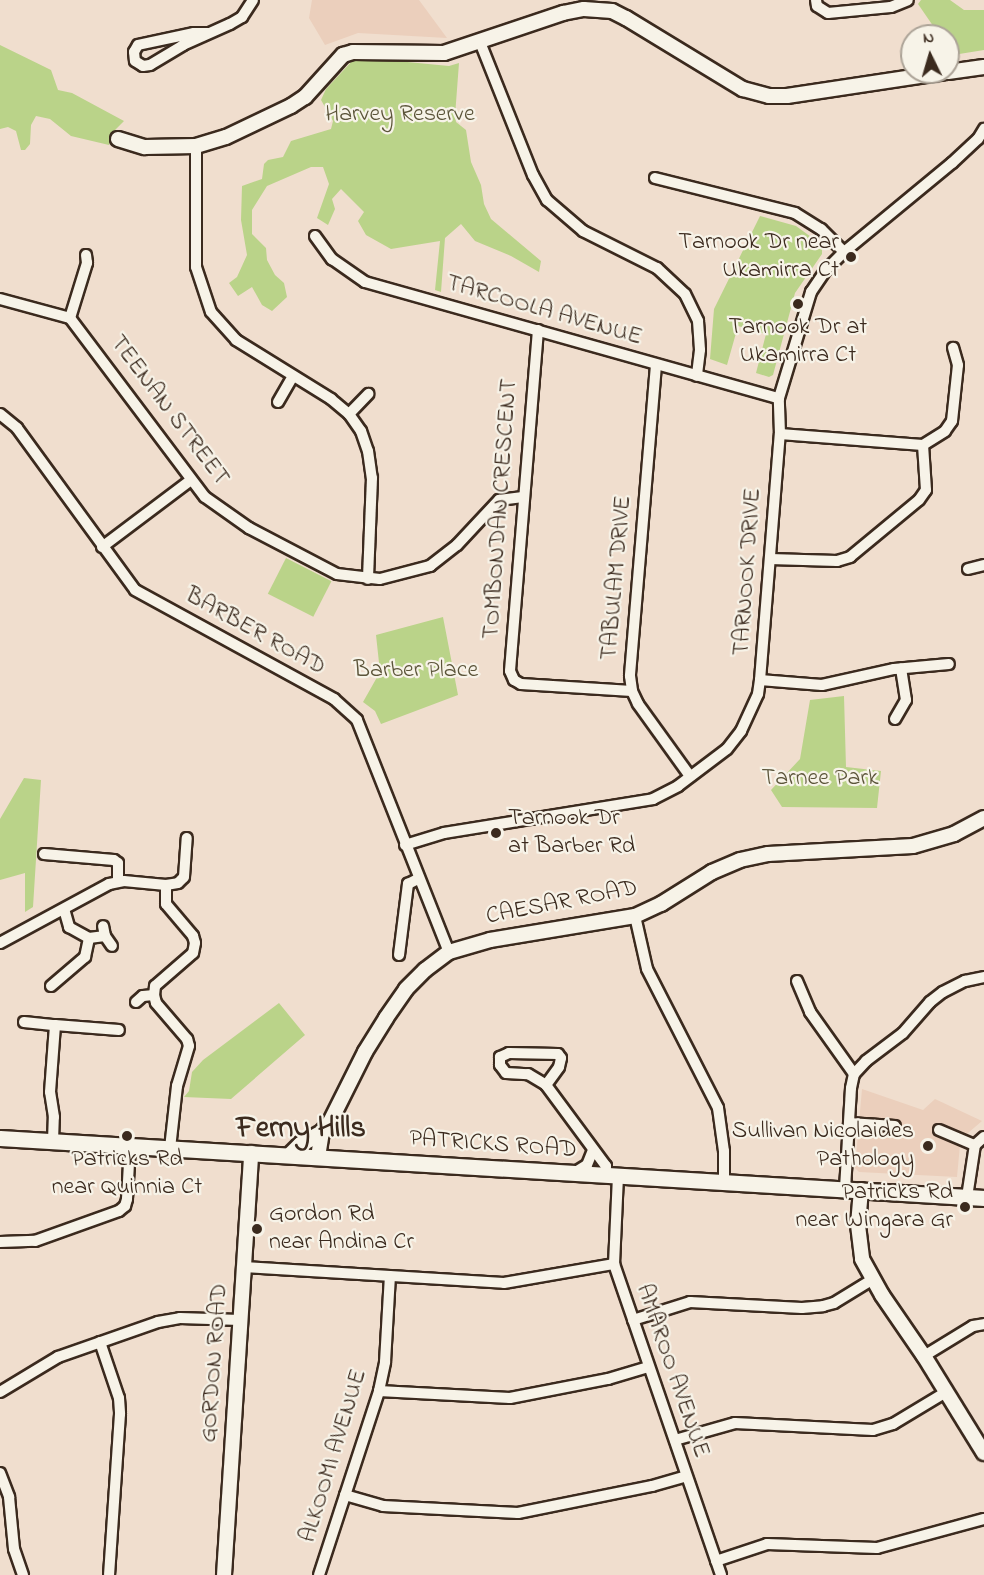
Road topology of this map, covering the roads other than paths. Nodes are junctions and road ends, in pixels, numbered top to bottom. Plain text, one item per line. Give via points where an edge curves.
1 (253, 0) edge
2 (816, 0) edge
3 (908, 0) edge
4 (208, 33) junction
5 (480, 42) junction
6 (984, 67) edge
7 (960, 70) edge
8 (900, 79) edge
9 (982, 137) edge
10 (118, 139) dead end
11 (196, 146) junction
12 (655, 178) dead end
13 (315, 236) dead end
14 (844, 252) junction
15 (86, 255) dead end
16 (0, 299) edge
17 (70, 318) junction
18 (538, 330) junction
19 (953, 348) dead end
20 (656, 365) junction
21 (293, 376) junction
22 (697, 376) junction
23 (368, 394) dead end
24 (779, 398) junction
25 (278, 402) dead end
26 (0, 414) edge
27 (349, 414) junction
28 (780, 434) junction
29 (923, 445) junction
30 (191, 480) junction
31 (523, 497) junction
32 (102, 547) junction
33 (770, 559) junction
34 (984, 565) edge
35 (968, 569) dead end
36 (368, 579) junction
37 (949, 664) dead end
38 (901, 668) junction
39 (760, 680) junction
40 (632, 691) junction
41 (895, 719) dead end
42 (690, 776) junction
43 (984, 818) edge
44 (187, 838) dead end
45 (405, 845) junction
46 (44, 854) dead end
47 (418, 879) junction
48 (118, 881) junction
49 (166, 885) junction
50 (64, 909) junction
51 (635, 916) junction
52 (89, 938) junction
53 (0, 944) edge
54 (112, 946) dead end
55 (449, 952) junction
56 (399, 955) dead end
57 (984, 977) edge
58 (797, 981) dead end
59 (51, 986) dead end
60 (154, 995) junction
61 (136, 1002) dead end
62 (24, 1022) dead end
63 (55, 1024) junction
64 (119, 1030) dead end
65 (854, 1074) junction
66 (546, 1085) junction
67 (849, 1123) junction
68 (895, 1126) dead end
69 (326, 1127) junction
70 (939, 1130) dead end
71 (984, 1137) edge
72 (0, 1138) edge
73 (53, 1141) junction
74 (975, 1145) junction
75 (130, 1146) junction
76 (170, 1148) junction
77 (593, 1150) junction
78 (251, 1153) junction
79 (289, 1155) junction
80 (322, 1157) junction
81 (574, 1173) junction
82 (612, 1175) junction
83 (724, 1182) junction
84 (853, 1190) junction
85 (967, 1197) junction
86 (984, 1198) edge
87 (0, 1242) edge
88 (614, 1264) junction
89 (244, 1267) junction
90 (390, 1276) junction
91 (873, 1279) junction
92 (240, 1320) junction
93 (633, 1320) junction
94 (984, 1324) edge
95 (100, 1342) junction
96 (924, 1356) junction
97 (648, 1367) junction
98 (379, 1391) junction
99 (0, 1392) edge
100 (946, 1392) junction
101 (675, 1440) junction
102 (984, 1453) edge
103 (0, 1473) edge
104 (686, 1476) junction
105 (345, 1495) junction
106 (984, 1519) edge
107 (716, 1561) junction
108 (23, 1575) edge
109 (109, 1575) edge
110 (224, 1575) edge
111 (319, 1575) edge
112 (721, 1575) edge

1 - 4 street via 242,17
2 - 3 street via 817,6 828,13 891,7
4 - 4 street via 150,65 135,61 138,45
5 - 8 street via 563,13 598,9 626,18 743,89 769,96
5 - 11 street via 433,55 353,52 343,56 305,97 291,106 226,137
5 - 22 street via 532,175 547,200 583,231 657,268 686,294 698,321
6 - 7 street
9 - 14 street, TARNOOK DRIVE
10 - 11 street via 145,147
11 - 21 street via 196,267 211,312 236,340
12 - 14 street via 795,213 821,229
13 - 18 street, TARCOOLA AVENUE via 332,259 364,282
14 - 24 street, TARNOOK DRIVE via 811,292
15 - 17 street
16 - 17 street
17 - 30 street, TEENAN STREET
18 - 20 street, TARCOOLA AVENUE
18 - 31 street, TOMBONDAN CRESCENT
19 - 29 street via 958,364 952,421 945,431
20 - 22 street, TARCOOLA AVENUE
20 - 40 street, TABULAM DRIVE via 630,676
21 - 25 street
21 - 27 street
22 - 24 street, TARCOOLA AVENUE
23 - 27 street
24 - 28 street, TARNOOK DRIVE
26 - 32 street, BARBER ROAD via 17,428
27 - 36 street via 361,431 372,478
28 - 29 street
28 - 33 street, TARNOOK DRIVE
29 - 33 street via 926,490 850,557 837,561
30 - 32 street
30 - 36 street, TEENAN STREET via 216,506 249,528 337,574
31 - 36 street, TEENAN STREET via 499,500 457,545 430,566
31 - 40 street, TOMBONDAN CRESCENT via 510,659 514,680 528,685
32 - 45 street, BARBER ROAD via 135,590 347,708 363,731
33 - 39 street, TARNOOK DRIVE
34 - 35 street
37 - 38 street
38 - 39 street via 822,685
38 - 41 street via 906,700
39 - 42 street, TARNOOK DRIVE via 741,731 727,749
40 - 42 street, TABULAM DRIVE
42 - 45 street, TARNOOK DRIVE via 653,799 638,803 444,833
43 - 51 street, CAESAR ROAD via 954,834 913,846 768,854 740,860
44 - 49 street via 184,877 178,883
45 - 47 street, BARBER ROAD
46 - 48 street via 114,860 118,863
47 - 55 street, BARBER ROAD
47 - 56 street via 408,885
48 - 49 street
48 - 50 street
49 - 60 street via 166,904 195,943 193,953 155,987
50 - 52 street via 69,927
50 - 53 street
51 - 55 street, CAESAR ROAD via 490,940
51 - 83 street via 647,969 718,1108
52 - 54 street via 104,931
52 - 59 street via 85,957
55 - 69 street, CAESAR ROAD via 412,983 386,1018
57 - 65 street via 943,992 903,1034
58 - 65 street via 810,1012
60 - 61 street via 143,996
60 - 76 street via 189,1046 177,1086
62 - 63 street
63 - 64 street
63 - 73 street
65 - 67 street
66 - 66 street via 559,1067 558,1054 509,1053 500,1057 506,1073 528,1074
66 - 77 street
67 - 68 street
67 - 84 street
69 - 79 main road
69 - 80 street, CAESAR ROAD
70 - 74 street
71 - 74 street
72 - 73 main road, PATRICKS ROAD
73 - 75 main road, PATRICKS ROAD
74 - 85 street
75 - 76 main road, PATRICKS ROAD
75 - 87 street via 127,1199 119,1211 35,1241
76 - 78 main road, PATRICKS ROAD
77 - 81 street via 587,1165
77 - 82 street
78 - 79 main road, PATRICKS ROAD
78 - 89 street, GORDON ROAD
79 - 80 main road, PATRICKS ROAD
80 - 81 main road, PATRICKS ROAD
81 - 82 main road, PATRICKS ROAD
82 - 83 main road, PATRICKS ROAD
82 - 88 street, AMAROO AVENUE
83 - 84 main road, PATRICKS ROAD
84 - 85 main road, PATRICKS ROAD
84 - 91 street via 858,1244
85 - 86 main road, PATRICKS ROAD
88 - 90 street via 520,1282
88 - 93 street, AMAROO AVENUE
89 - 90 street
89 - 92 street, GORDON ROAD
90 - 98 street, ALKOOMI AVENUE via 385,1362
91 - 93 street via 823,1306 690,1302
91 - 96 street
92 - 95 street via 180,1318
92 - 110 street, GORDON ROAD
93 - 97 street, AMAROO AVENUE
94 - 96 street via 973,1326
95 - 99 street via 58,1357
95 - 109 street via 119,1398 120,1414
96 - 100 street
97 - 98 street via 510,1398
97 - 101 street, AMAROO AVENUE
98 - 105 street, ALKOOMI AVENUE
100 - 101 street via 893,1424 873,1430 735,1423
100 - 102 street
101 - 104 street, AMAROO AVENUE
103 - 108 street via 9,1497 14,1549
104 - 105 street via 518,1513 383,1506
104 - 107 street, AMAROO AVENUE
105 - 111 street, ALKOOMI AVENUE
106 - 107 street via 877,1548 767,1544
107 - 112 street, AMAROO AVENUE

